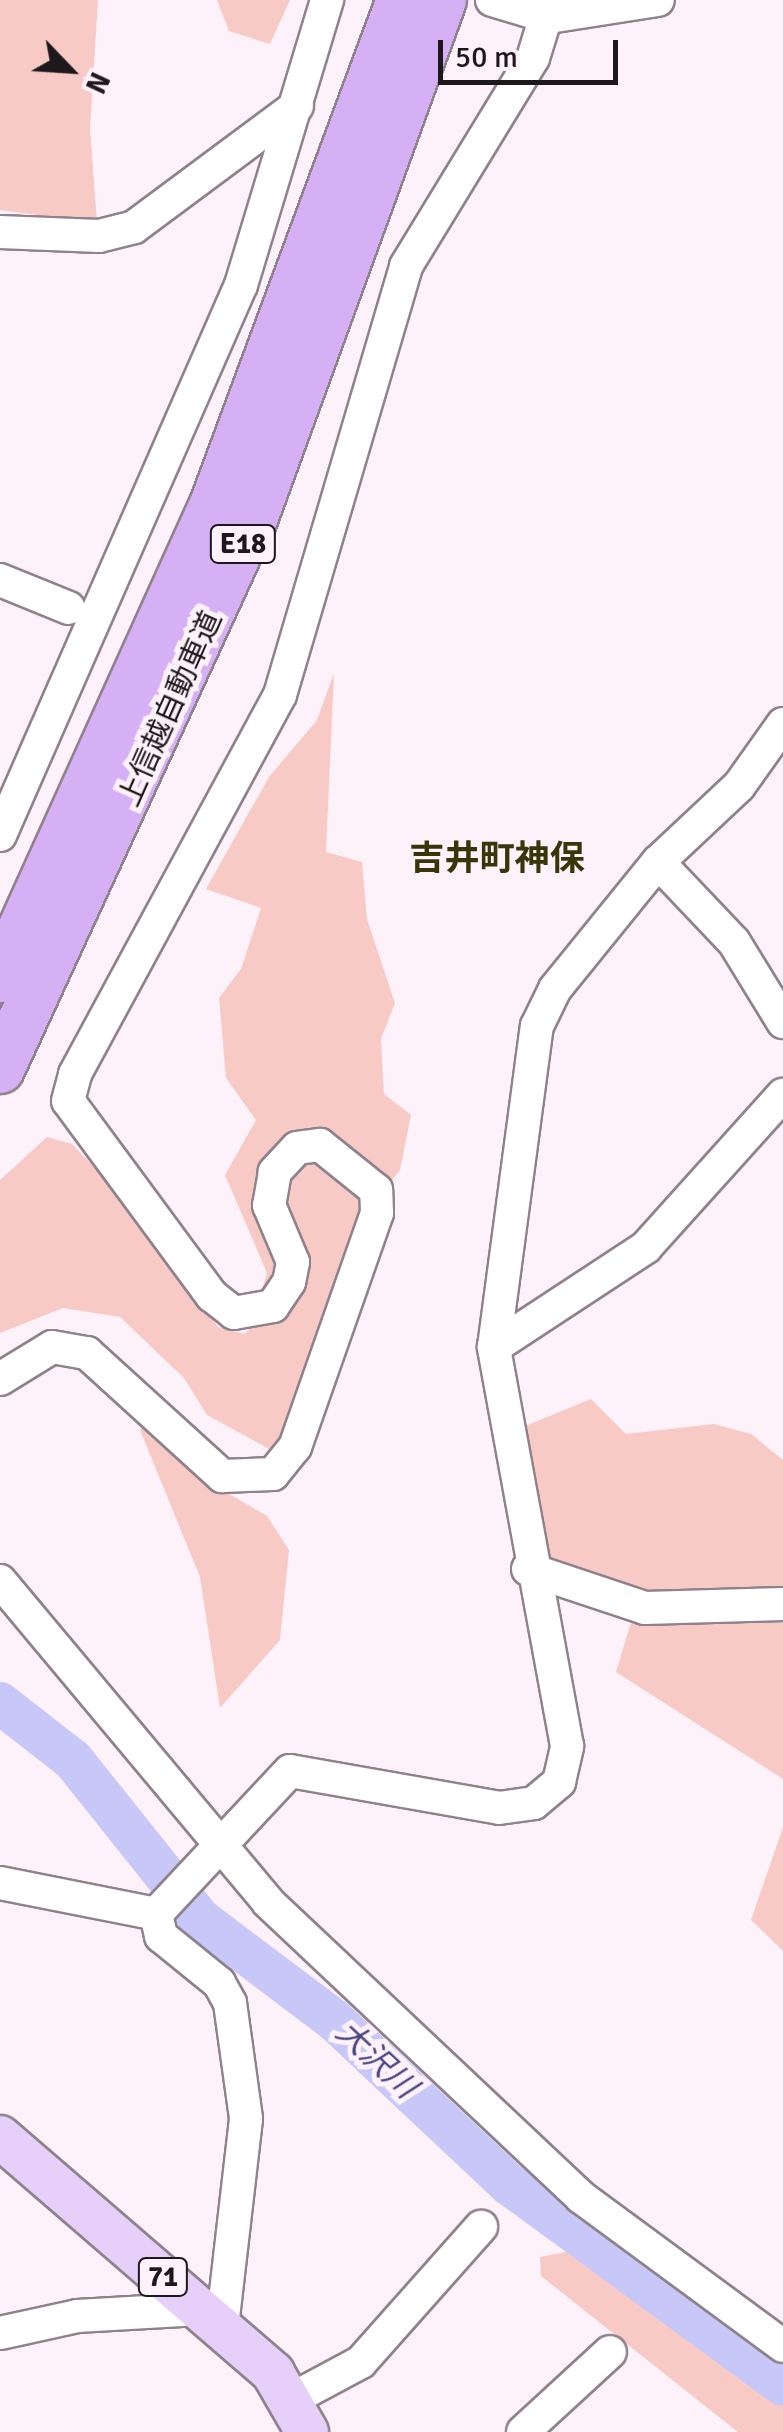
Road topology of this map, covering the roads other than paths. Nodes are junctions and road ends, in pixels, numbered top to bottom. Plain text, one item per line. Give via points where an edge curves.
1 (327, 0) edge
2 (402, 0) edge
3 (442, 0) edge
4 (492, 0) edge
5 (658, 0) edge
6 (541, 9) edge
7 (297, 106) junction
8 (0, 232) edge
9 (0, 580) edge
10 (69, 608) dead end
11 (783, 724) edge
12 (0, 834) edge
13 (658, 862) junction
14 (0, 978) edge
15 (783, 1022) edge
16 (0, 1070) edge
17 (783, 1095) edge
18 (494, 1347) junction
19 (0, 1379) edge
20 (528, 1570) junction
21 (0, 1581) edge
22 (783, 1604) edge
23 (215, 1847) junction
24 (0, 1883) edge
25 (156, 1914) junction
26 (0, 2137) edge
27 (482, 2226) dead end
28 (211, 2318) junction
29 (0, 2333) edge
30 (783, 2346) edge
31 (610, 2352) dead end
32 (300, 2416) edge
33 (523, 2432) edge

1 - 7 street
2 - 14 highway, 上信越自動車道 / E18 via 208,519
3 - 16 highway, 上信越自動車道 / E18 via 308,382 204,637
4 - 6 street
5 - 6 street
6 - 19 street via 406,266 280,694 74,1074 68,1101 212,1296 234,1313 273,1306 289,1282 293,1262 268,1204 276,1172 297,1148 320,1145 376,1190 377,1213 295,1446 272,1474 222,1476 86,1353 52,1347
7 - 8 street via 134,227 99,236
7 - 12 street via 241,285
9 - 10 street
11 - 13 street via 739,786
13 - 15 street via 734,942
13 - 18 street via 541,1008
17 - 18 street via 646,1247
18 - 20 street
20 - 22 street via 645,1608
20 - 23 street via 567,1746 551,1794 499,1808 300,1769 279,1778
21 - 23 street
23 - 25 street
23 - 30 street via 581,2198
24 - 25 street
25 - 28 street via 161,1936 219,1983 230,2003 246,2119
26 - 28 main road, 71
27 - 32 street via 361,2362
28 - 29 street via 78,2316
28 - 32 main road, 71
31 - 33 street

